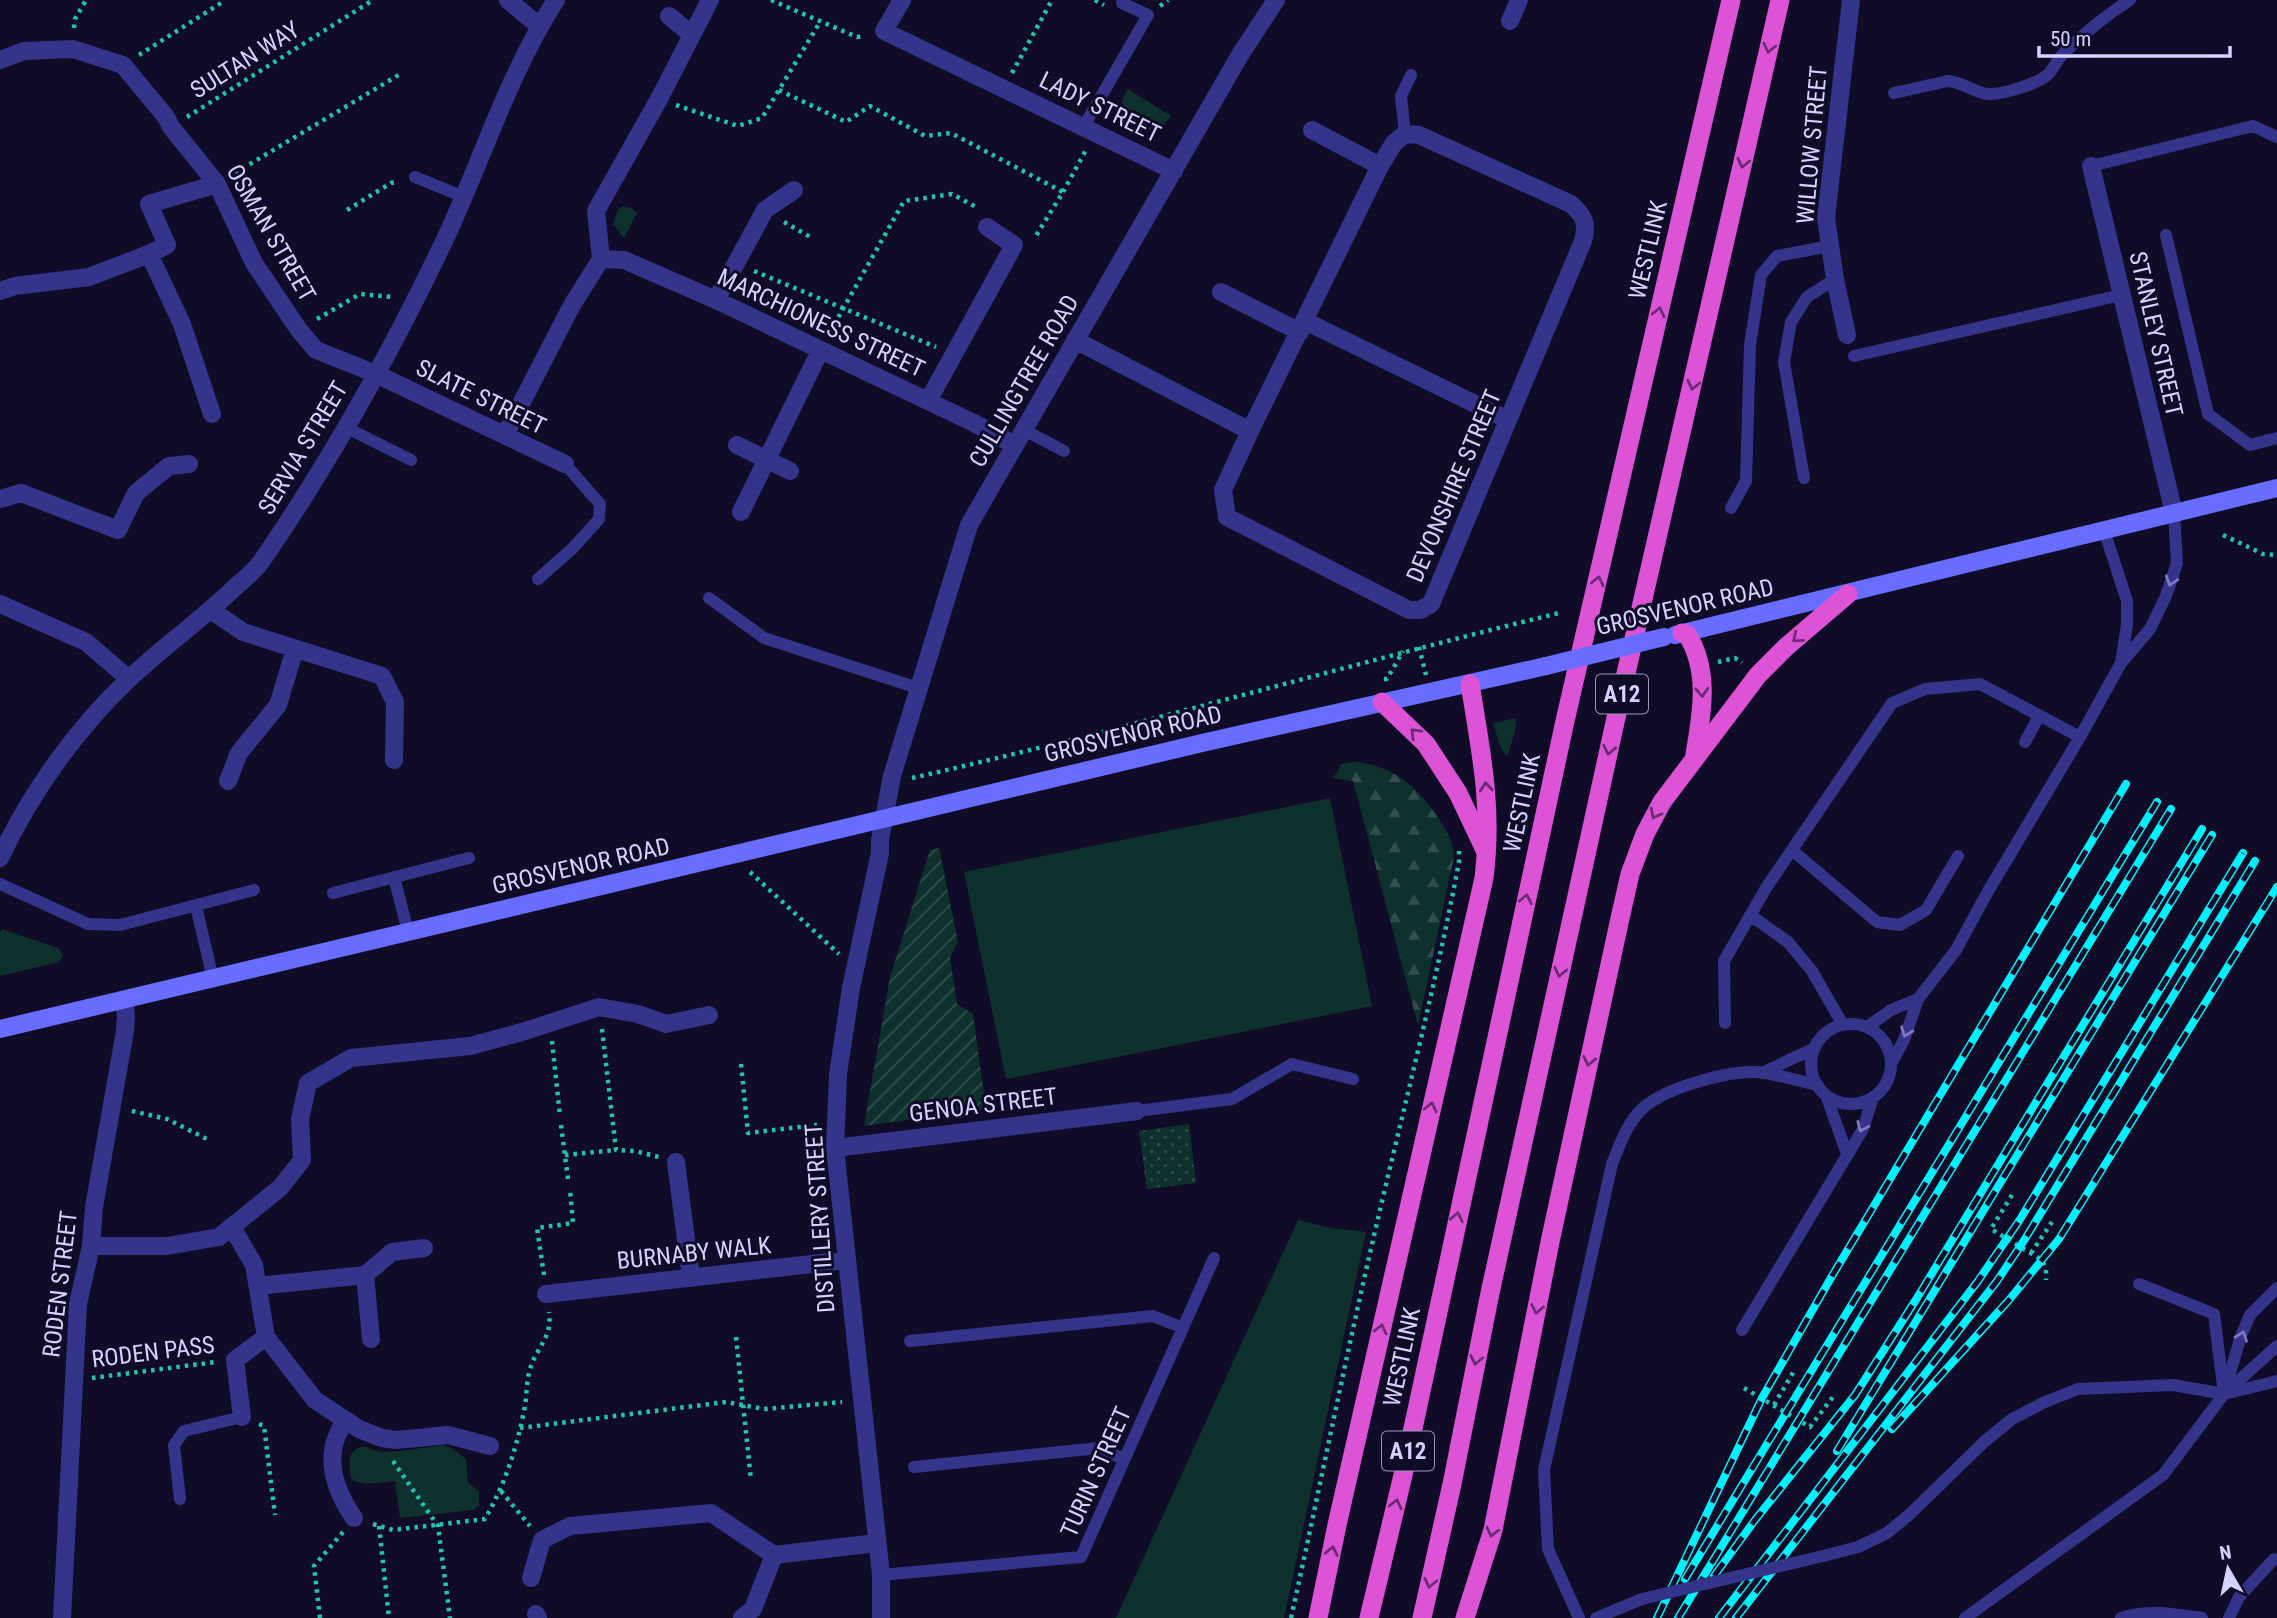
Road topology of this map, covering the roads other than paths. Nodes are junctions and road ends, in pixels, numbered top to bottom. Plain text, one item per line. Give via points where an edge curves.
1 (508, 0) edge
2 (556, 0) edge
3 (710, 0) edge
4 (902, 0) edge
5 (1276, 0) edge
6 (1519, 0) edge
7 (1731, 0) edge
8 (1780, 0) edge
9 (1851, 0) edge
10 (2130, 0) edge
11 (1122, 4) dead end
12 (670, 16) dead end
13 (1510, 21) dead end
14 (539, 26) junction
15 (692, 34) junction
16 (0, 60) edge
17 (1411, 75) dead end
18 (1894, 93) dead end
19 (1090, 129) junction
20 (1312, 130) dead end
21 (1405, 134) junction
22 (2277, 137) edge
23 (1380, 166) junction
24 (2091, 166) joint
25 (1174, 170) junction
26 (415, 177) road end
27 (217, 184) junction
28 (794, 190) dead end
29 (464, 197) junction
30 (987, 227) road end
31 (2166, 235) dead end
32 (1830, 246) junction
33 (149, 254) junction
34 (601, 259) junction
35 (1835, 279) junction
36 (0, 291) edge
37 (1221, 292) dead end
38 (2122, 295) junction
39 (716, 300) junction
40 (1302, 326) junction
41 (1847, 335) dead end
42 (1075, 340) junction
43 (820, 351) junction
44 (1854, 356) dead end
45 (376, 374) junction
46 (928, 401) junction
47 (212, 414) dead end
48 (1508, 420) junction
49 (347, 428) junction
50 (1250, 431) junction
51 (505, 435) junction
52 (1020, 438) junction
53 (2277, 438) edge
54 (737, 445) dead end
55 (1064, 451) dead end
56 (766, 459) junction
57 (411, 460) dead end
58 (189, 464) dead end
59 (565, 464) joint
60 (790, 471) dead end
61 (1804, 478) dead end
62 (2277, 488) edge
63 (0, 499) edge
64 (1731, 508) dead end
65 (741, 512) dead end
66 (2174, 513) junction
67 (2104, 530) junction
68 (538, 579) dead end
69 (1848, 594) junction
70 (709, 598) dead end
71 (0, 604) edge
72 (211, 610) junction
73 (1673, 635) junction
74 (295, 649) junction
75 (2121, 663) junction
76 (129, 679) junction
77 (1470, 684) junction
78 (918, 688) junction
79 (1382, 702) junction
80 (2039, 716) junction
81 (2080, 737) junction
82 (2025, 742) dead end
83 (1695, 758) junction
84 (394, 760) dead end
85 (228, 781) dead end
86 (886, 817) junction
87 (1793, 851) junction
88 (1488, 854) junction
89 (1958, 856) dead end
90 (0, 858) edge
91 (469, 858) dead end
92 (394, 877) junction
93 (0, 884) edge
94 (254, 890) dead end
95 (333, 892) dead end
96 (196, 906) junction
97 (1750, 915) junction
98 (408, 932) junction
99 (213, 979) junction
100 (1919, 999) junction
101 (124, 1000) junction
102 (709, 1015) dead end
103 (1725, 1023) dead end
104 (1843, 1025) junction
105 (1867, 1027) junction
106 (0, 1029) edge
107 (1815, 1048) junction
108 (1891, 1064) junction
109 (1762, 1073) junction
110 (1353, 1079) dead end
111 (1822, 1090) junction
112 (1873, 1097) junction
113 (1137, 1111) joint
114 (835, 1148) junction
115 (1847, 1154) junction
116 (676, 1162) road end
117 (232, 1227) junction
118 (91, 1246) junction
119 (424, 1248) dead end
120 (1214, 1258) dead end
121 (847, 1260) junction
122 (365, 1275) junction
123 (691, 1278) junction
124 (2139, 1284) dead end
125 (258, 1286) junction
126 (2277, 1288) edge
127 (546, 1294) road end
128 (1183, 1328) junction
129 (1742, 1330) dead end
130 (266, 1337) junction
131 (371, 1339) dead end
132 (911, 1341) dead end
133 (2277, 1346) edge
134 (2277, 1381) edge
135 (2224, 1394) junction
136 (242, 1417) joint
137 (344, 1419) junction
138 (490, 1446) dead end
139 (1124, 1459) junction
140 (914, 1468) dead end
141 (180, 1499) dead end
142 (354, 1518) road end
143 (876, 1543) junction
144 (774, 1555) junction
145 (2274, 1559) dead end
146 (881, 1576) junction
147 (531, 1578) dead end
148 (62, 1618) edge
149 (742, 1618) edge
150 (881, 1618) edge
151 (1318, 1618) edge
152 (1369, 1618) edge
153 (1422, 1618) edge
154 (1465, 1618) edge
155 (1579, 1618) edge
156 (1596, 1618) edge
157 (1965, 1618) edge
158 (2121, 1618) edge
159 (2202, 1618) edge
160 (2229, 1618) edge

1 - 14 street
2 - 14 street, SERVIA STREET
3 - 15 street
4 - 19 street, LADY STREET via 884,31
5 - 25 street, CULLINGTREE ROAD
6 - 13 street
152 -> 7 highway, WESTLINK / A12 via 1565,721
8 -> 153 highway, A12 via 1616,717
9 - 32 street, WILLOW STREET via 1826,218
10 - 18 lane via 2106,16 2060,57 2048,75 2034,83 1991,94 1948,81
11 - 19 lane via 1148,15
12 - 15 street
14 - 29 street, SERVIA STREET
15 - 34 street via 597,211
16 - 27 street, OSMAN STREET via 24,51 73,49 123,65
17 - 21 lane via 1401,96
19 - 25 street, LADY STREET
20 - 23 street
21 - 23 street
21 - 48 street, DEVONSHIRE STREET via 1419,135 1571,204 1588,226
22 - 24 lane via 2253,126
23 - 40 street
24 - 38 street, STANLEY STREET
25 - 42 street, CULLINGTREE ROAD
26 - 29 lane
27 - 33 street via 149,204 167,246
27 - 45 street, OSMAN STREET via 254,263 299,330 316,350
28 - 39 street via 765,210
29 - 45 street, SERVIA STREET
30 - 46 street via 1014,245
31 - 53 lane via 2208,414 2250,445
32 - 35 street, WILLOW STREET
32 - 64 lane via 1777,256 1761,275 1750,345 1746,481
33 - 36 street via 89,277
33 - 47 street via 182,324
34 - 39 street, MARCHIONESS STREET via 624,260
34 - 51 street
35 - 41 street, WILLOW STREET
35 - 61 lane via 1807,297 1791,322 1784,362
37 - 40 street
38 - 44 lane
38 - 66 street, STANLEY STREET
39 - 43 street, MARCHIONESS STREET
40 - 48 street
40 - 50 street
42 - 50 street
42 - 52 street, CULLINGTREE ROAD
43 - 46 street, MARCHIONESS STREET
43 - 56 street
45 - 49 street, SERVIA STREET
45 - 51 street, SLATE STREET
46 - 52 street, MARCHIONESS STREET
48 - 50 street, DEVONSHIRE STREET via 1431,604 1420,610 1409,610 1227,517 1223,490
49 - 57 lane
49 - 72 street, SERVIA STREET via 258,566
51 - 59 street, SLATE STREET
52 - 55 lane
52 - 78 street, CULLINGTREE ROAD via 969,525
54 - 56 street
56 - 60 street
56 - 65 street
58 - 63 street via 169,466 136,493 118,530 21,493
59 - 68 lane via 600,504 599,519
62 - 66 main road, GROSVENOR ROAD
66 - 67 main road, GROSVENOR ROAD
66 -> 75 lane via 2177,563 2166,596 2150,629
67 - 69 main road, GROSVENOR ROAD
67 - 75 lane via 2127,601
69 - 73 main road, GROSVENOR ROAD
69 -> 83 highway via 1758,675
70 - 78 lane via 764,638
71 - 76 street via 86,642
72 - 74 street via 243,632
72 - 76 street, SERVIA STREET
73 - 77 main road, GROSVENOR ROAD, bridge
73 -> 83 highway via 1687,634 1701,667 1703,699
74 - 84 street via 382,676 395,702
74 - 85 street via 278,705 239,753
75 - 81 lane
76 - 90 street, SERVIA STREET via 63,754
77 - 79 main road, GROSVENOR ROAD
88 -> 77 highway via 1486,781
78 - 86 street, CULLINGTREE ROAD via 890,783
79 - 86 main road, GROSVENOR ROAD
88 -> 79 highway via 1458,793 1426,744
80 - 81 lane
80 - 82 lane
80 - 87 lane via 1980,684 1925,689 1892,703
81 - 100 lane via 1956,950
83 -> 154 highway via 1662,802 1630,874 1493,1530
86 - 98 main road, GROSVENOR ROAD
86 - 114 street, DISTILLERY STREET via 838,1074
87 - 89 lane via 1877,922 1900,925 1926,910
87 - 97 lane
151 -> 88 highway
91 - 92 lane
92 - 95 lane
92 - 98 lane
93 - 96 lane via 88,924 120,925
94 - 96 lane
96 - 99 lane
97 - 103 lane via 1724,961
97 - 104 lane via 1788,942 1812,971
98 - 99 main road, GROSVENOR ROAD
99 - 101 main road, GROSVENOR ROAD
100 - 105 lane via 1891,1010
100 -> 108 lane
101 - 106 main road, GROSVENOR ROAD
101 - 118 street, RODEN STREET via 125,1031
102 - 117 street via 666,1024 599,1007 470,1046 351,1059 308,1083 300,1119 302,1160 280,1188
104 - 105 lane
104 - 107 lane via 1821,1037
105 - 108 lane via 1885,1041
107 - 109 lane
107 - 111 lane via 1812,1073
108 - 112 lane via 1884,1088
109 - 111 lane
109 - 155 lane via 1678,1087 1643,1108 1625,1130 1612,1164 1544,1470 1548,1549
110 - 113 lane via 1292,1064 1231,1099
111 - 112 lane via 1850,1104
111 - 115 lane
112 -> 115 lane via 1863,1129
113 - 114 street, GENOA STREET
114 - 121 street, DISTILLERY STREET
115 - 129 lane
116 - 123 street
117 - 118 street via 219,1237 167,1246
117 - 125 street via 254,1265
118 - 148 street, RODEN STREET via 78,1304
119 - 122 street via 392,1252
120 - 128 lane, TURIN STREET
121 - 123 street, BURNABY WALK
121 - 143 street, DISTILLERY STREET
122 - 125 street
122 - 131 street
123 - 127 street, BURNABY WALK
124 - 135 lane via 2214,1314
125 - 130 street
135 -> 126 lane via 2250,1315
128 - 132 lane via 1153,1316
128 - 139 lane, TURIN STREET
130 - 136 street via 235,1360
130 - 137 street via 314,1400
133 - 135 lane
134 - 135 lane
135 - 156 lane, bridge via 2173,1385 2078,1389 2012,1419 1910,1514 1887,1533 1858,1547 1642,1599
135 - 157 lane via 2164,1475
136 - 141 lane via 184,1432 174,1445
137 - 138 street via 382,1438 447,1435
137 - 142 street via 333,1447 334,1474 342,1502
139 - 140 lane via 1100,1448
139 - 146 lane, TURIN STREET via 1081,1557
143 - 144 street
143 - 146 street, DISTILLERY STREET
144 - 147 street via 711,1513 570,1526 542,1540
144 - 149 street via 753,1609
145 - 160 lane via 2239,1597
146 - 150 street, DISTILLERY STREET
158 - 159 lane via 2163,1612

